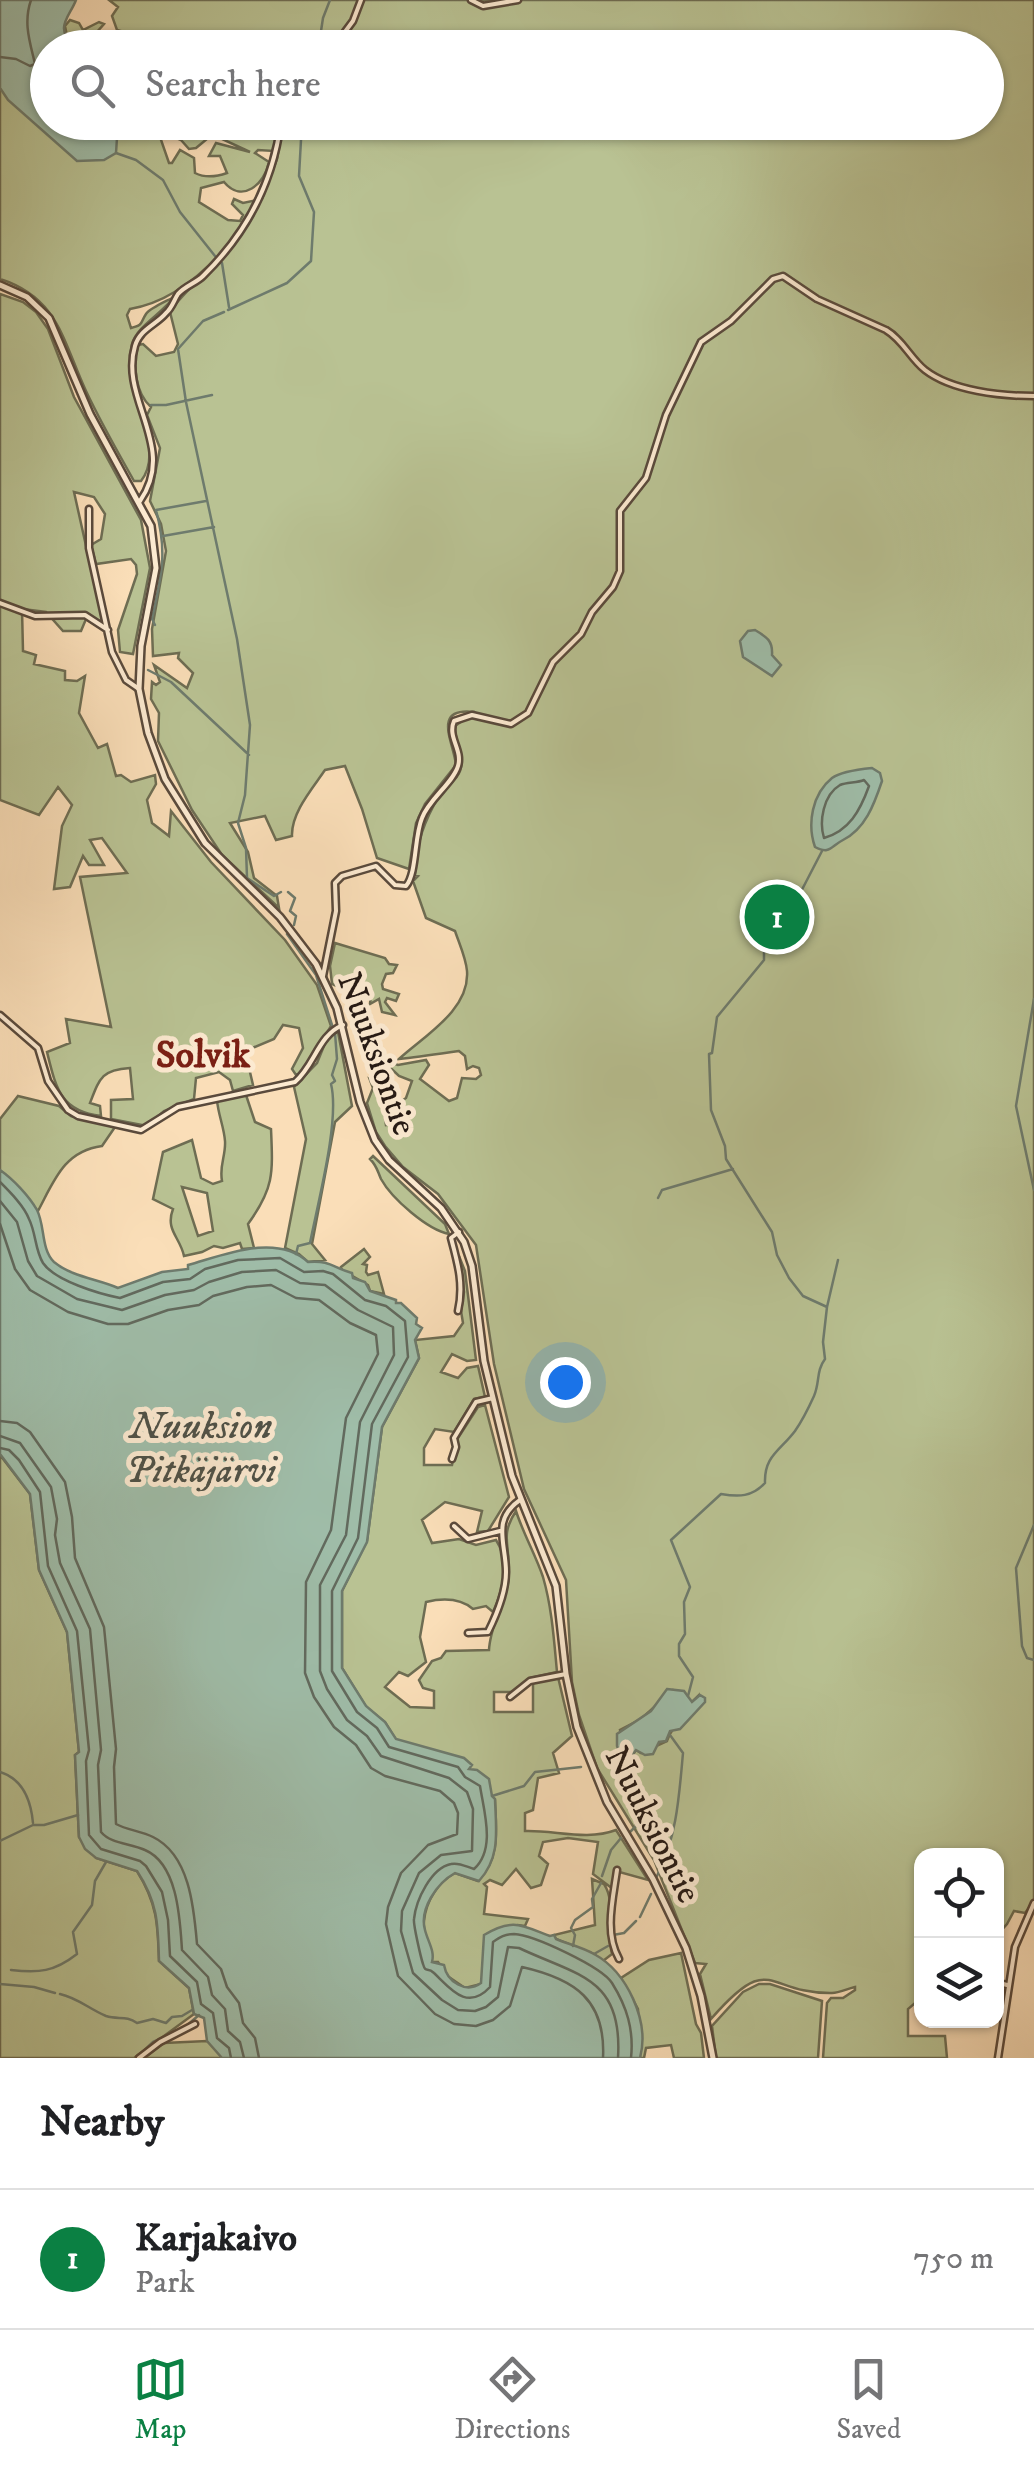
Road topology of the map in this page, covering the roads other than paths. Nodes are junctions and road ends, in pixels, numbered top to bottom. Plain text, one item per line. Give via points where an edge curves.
1 (361, 0) edge
2 (471, 0) edge
3 (518, 0) edge
4 (347, 30) edge
5 (277, 140) edge
6 (0, 285) edge
7 (1034, 396) edge
8 (140, 500) junction
9 (90, 509) dead end
10 (0, 604) edge
11 (108, 630) junction
12 (139, 689) junction
13 (323, 976) junction
14 (0, 1015) edge
15 (343, 1026) junction
16 (459, 1232) junction
17 (458, 1312) dead end
18 (493, 1398) junction
19 (452, 1459) dead end
20 (520, 1500) junction
21 (454, 1526) dead end
22 (500, 1531) junction
23 (468, 1634) dead end
24 (566, 1674) junction
25 (510, 1698) dead end
26 (617, 1870) dead end
27 (1034, 1903) edge
28 (619, 1959) dead end
29 (1004, 1984) edge
30 (1007, 1985) junction
31 (196, 2024) dead end
32 (139, 2058) edge
33 (713, 2058) edge
34 (998, 2058) edge

1 - 4 street
2 - 3 street via 483,6
5 - 8 street via 270,173 240,236 135,345 138,396 154,450
6 - 8 street, Nuuksiontie via 27,297 48,318 90,414
7 - 13 street via 947,383 924,370 886,330 817,300 791,279 773,279 696,347 646,478 620,511 618,579 553,662 528,713 512,724 465,715 452,725 458,767 424,812 411,882 395,885 376,866 335,883
8 - 12 street, Nuuksiontie via 156,562
9 - 11 street via 89,548
10 - 11 street via 36,616 86,616
11 - 12 street via 126,680
12 - 13 street, Nuuksiontie via 152,746 181,810 220,860 293,931
13 - 15 street, Nuuksiontie
14 - 15 street via 38,1048 48,1081 68,1110 142,1130 178,1107 295,1082 308,1072 326,1035
15 - 16 street, Nuuksiontie via 375,1140
16 - 17 street via 451,1238 463,1292
16 - 18 street, Nuuksiontie via 472,1266
18 - 19 street via 476,1402 454,1438
18 - 20 street, Nuuksiontie
20 - 22 street
20 - 24 street, Nuuksiontie via 556,1586
21 - 22 street via 468,1538
22 - 23 street via 506,1569 495,1619 488,1632
24 - 25 street via 530,1681
24 - 33 street, Nuuksiontie via 596,1780 686,1948
26 - 28 street via 610,1931
27 - 30 street via 1014,1947
29 - 30 street
30 - 34 street
31 - 32 street

